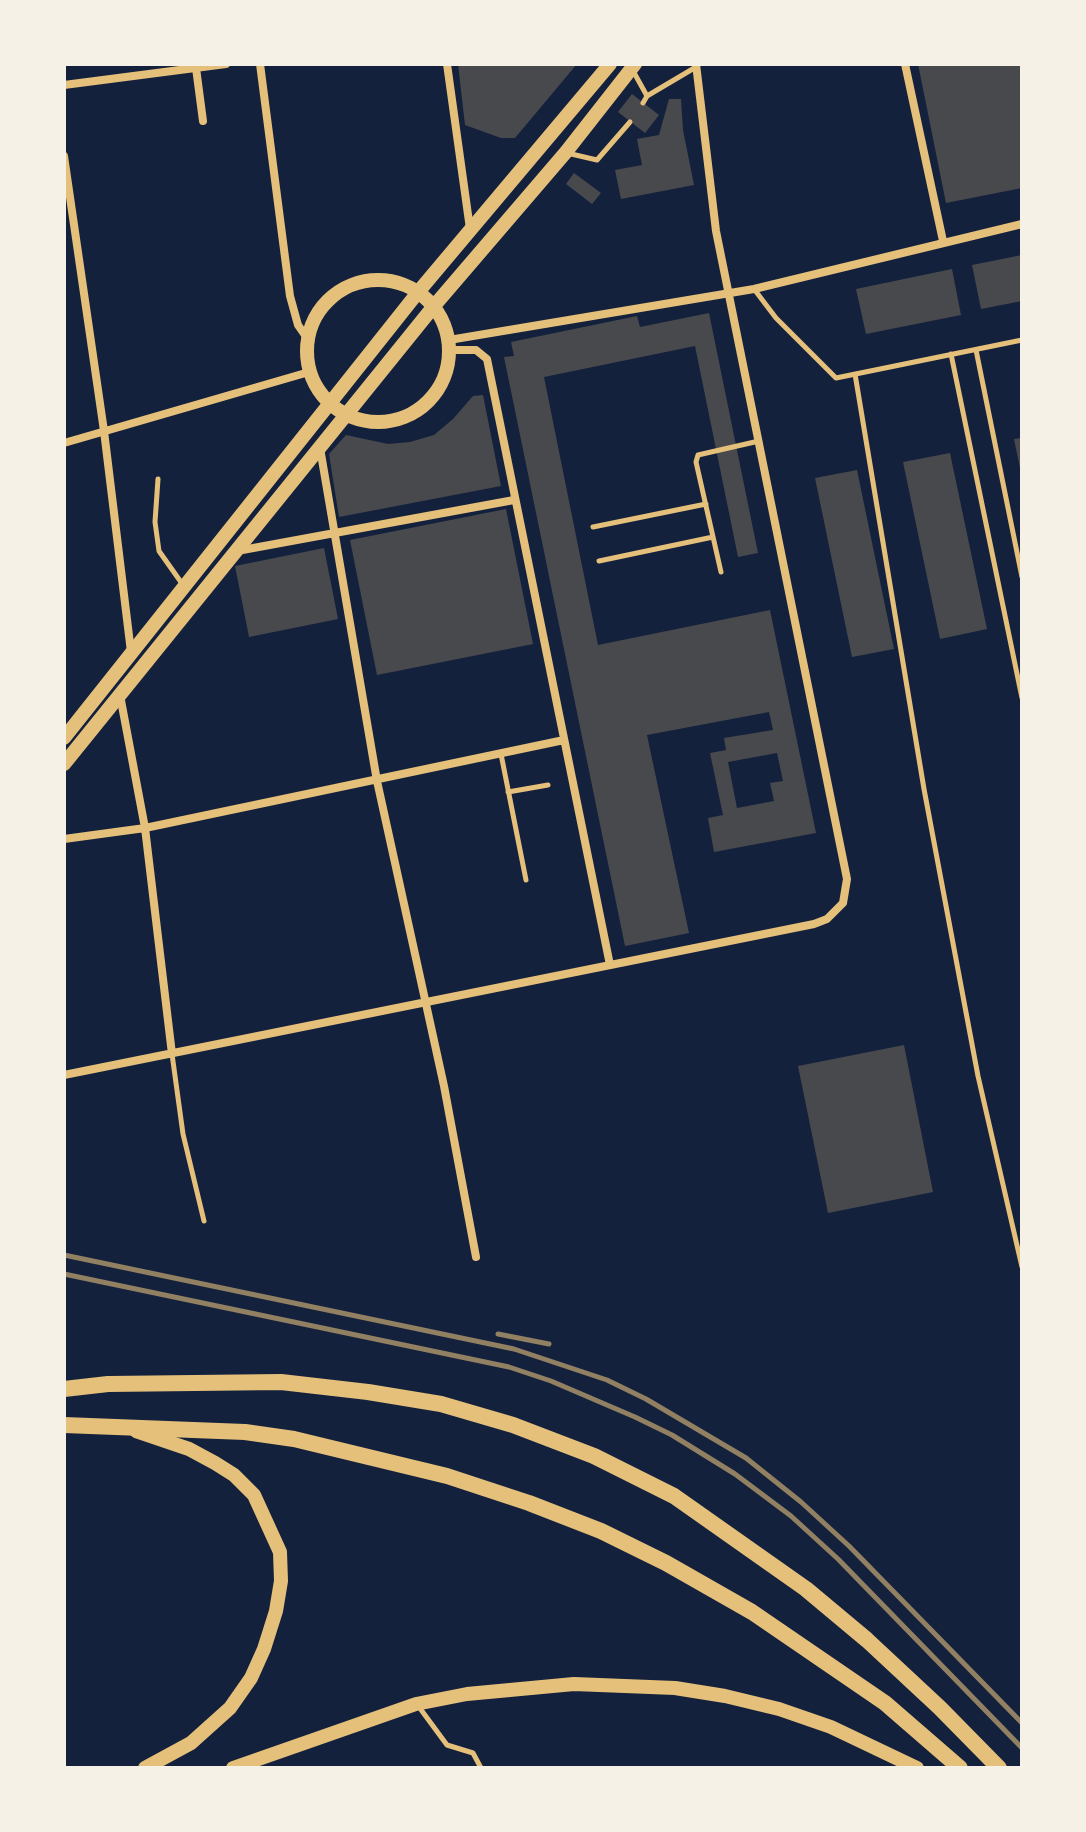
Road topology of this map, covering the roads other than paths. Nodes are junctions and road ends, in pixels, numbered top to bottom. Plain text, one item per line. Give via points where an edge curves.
1 (226, 64) edge
2 (260, 64) edge
3 (447, 64) edge
4 (610, 64) edge
5 (905, 64) edge
6 (696, 65) edge
7 (633, 66) edge
8 (196, 68) junction
9 (64, 85) edge
10 (647, 96) junction
11 (643, 103) dead end
12 (203, 121) dead end
13 (630, 122) dead end
14 (566, 152) junction
15 (64, 156) edge
16 (1022, 224) edge
17 (470, 230) junction
18 (943, 241) junction
19 (754, 289) junction
20 (419, 291) junction
21 (730, 293) junction
22 (434, 306) junction
23 (307, 338) junction
24 (1022, 340) edge
25 (449, 345) junction
26 (976, 350) junction
27 (951, 354) junction
28 (309, 372) junction
29 (855, 374) junction
30 (329, 403) junction
31 (347, 415) junction
32 (104, 431) junction
33 (760, 441) junction
34 (64, 443) edge
35 (320, 448) junction
36 (158, 479) dead end
37 (514, 500) junction
38 (706, 504) junction
39 (593, 527) dead end
40 (333, 535) junction
41 (713, 537) junction
42 (236, 551) junction
43 (599, 561) dead end
44 (721, 572) dead end
45 (1022, 577) edge
46 (184, 586) junction
47 (131, 652) junction
48 (120, 694) junction
49 (1022, 698) edge
50 (64, 738) edge
51 (564, 740) junction
52 (501, 754) junction
53 (64, 764) edge
54 (377, 781) junction
55 (548, 785) dead end
56 (508, 792) junction
57 (145, 828) junction
58 (64, 839) edge
59 (526, 880) dead end
60 (610, 965) junction
61 (424, 1004) junction
62 (172, 1054) junction
63 (64, 1075) edge
64 (204, 1221) dead end
65 (476, 1257) dead end
66 (1022, 1267) edge
67 (64, 1386) edge
68 (64, 1425) edge
69 (124, 1428) junction
70 (416, 1704) junction
71 (145, 1768) edge
72 (233, 1768) edge
73 (481, 1768) edge
74 (917, 1768) edge
75 (960, 1768) edge
76 (999, 1768) edge

1 - 8 street
2 - 23 street via 290,296
3 - 17 street
4 - 17 main road
5 - 18 street
6 - 10 lane
6 - 21 street via 716,231
7 - 10 lane
7 - 14 main road
8 - 9 street
8 - 12 street
10 - 11 lane
13 - 14 lane via 597,160
14 - 22 main road
15 - 32 street
16 - 18 street
17 - 20 main road
18 - 19 street
19 - 21 street
19 - 29 lane via 836,378
20 - 22 main road
20 - 23 main road via 392,280 364,280 337,291 317,311
20 - 30 main road
21 - 25 street
21 - 33 street
22 - 25 main road
22 - 31 main road
23 - 28 main road
24 - 26 lane
25 - 31 main road via 446,374 416,411 370,422
25 - 37 street via 486,356
26 - 27 lane
26 - 45 lane
27 - 29 lane
27 - 49 lane
28 - 30 main road
28 - 32 street
29 - 66 lane via 924,789 978,1076
30 - 31 main road
30 - 46 main road
31 - 35 main road
32 - 34 street
32 - 47 street
33 - 38 lane via 698,455
33 - 60 street via 847,879 843,903 814,924
35 - 40 street
35 - 42 main road
36 - 46 lane via 159,551
37 - 40 street
37 - 51 street
38 - 39 lane
38 - 41 lane
40 - 42 street
40 - 54 street
41 - 43 lane
41 - 44 lane
42 - 48 main road
46 - 47 main road
47 - 50 main road
48 - 53 main road
48 - 57 street
51 - 52 street
51 - 60 street
52 - 54 street
52 - 56 lane
54 - 57 street
54 - 61 street
55 - 56 lane
56 - 59 lane
57 - 58 street
57 - 62 street
60 - 61 street
61 - 62 street
61 - 65 street
62 - 63 street
62 - 64 lane via 185,1146
67 - 76 main road via 281,1382 368,1392 441,1404 594,1456 674,1496 806,1589 919,1688
68 - 69 main road
69 - 71 main road via 189,1449 234,1475 254,1495 280,1552 276,1611 251,1678 212,1726
69 - 75 main road via 294,1439 447,1476 601,1531 752,1612 885,1703
70 - 72 main road
70 - 73 lane via 447,1745 473,1753
70 - 74 main road via 574,1684 675,1688 779,1709

